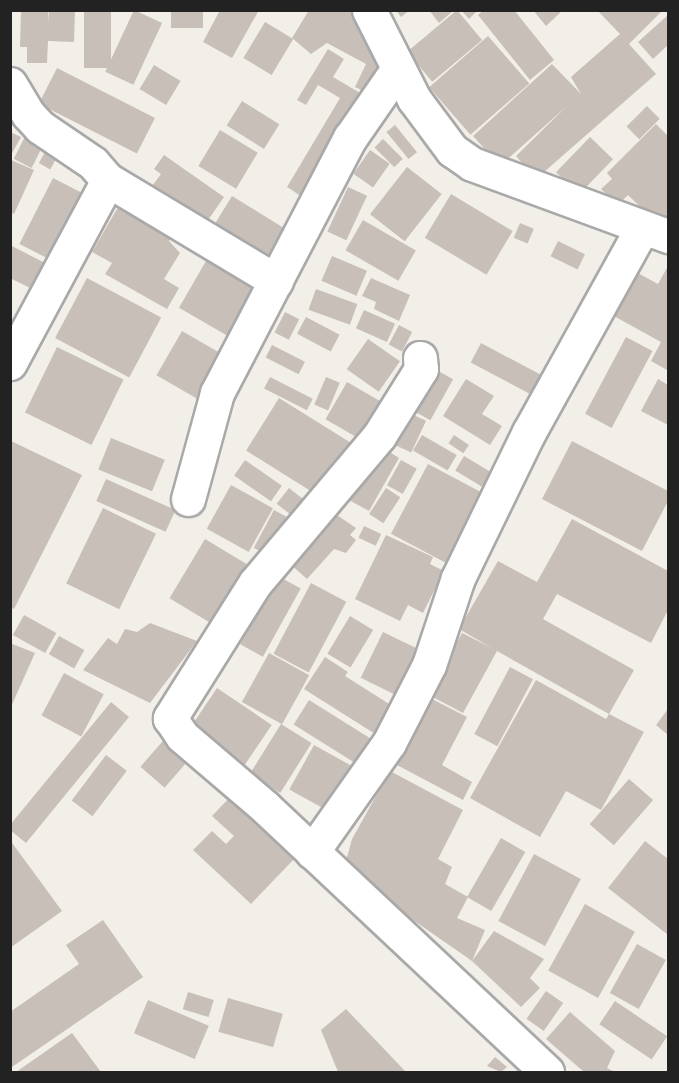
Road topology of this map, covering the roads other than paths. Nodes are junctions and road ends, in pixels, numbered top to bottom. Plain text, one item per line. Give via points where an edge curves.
1 (369, 10) edge
2 (397, 70) junction
3 (10, 84) edge
4 (108, 180) junction
5 (655, 232) edge
6 (276, 281) junction
7 (420, 358) dead end
8 (10, 363) edge
9 (188, 499) dead end
10 (312, 852) junction
11 (547, 1072) edge

1 - 2 street
2 - 5 street via 438,135 472,164
2 - 6 street via 350,138
3 - 4 street via 40,127 93,163
4 - 6 street
4 - 8 street
5 - 10 street via 529,432 458,578 429,665 389,743
6 - 9 street via 217,393
7 - 10 street via 421,369 379,436 333,494 267,566 170,718 182,736
10 - 11 street

